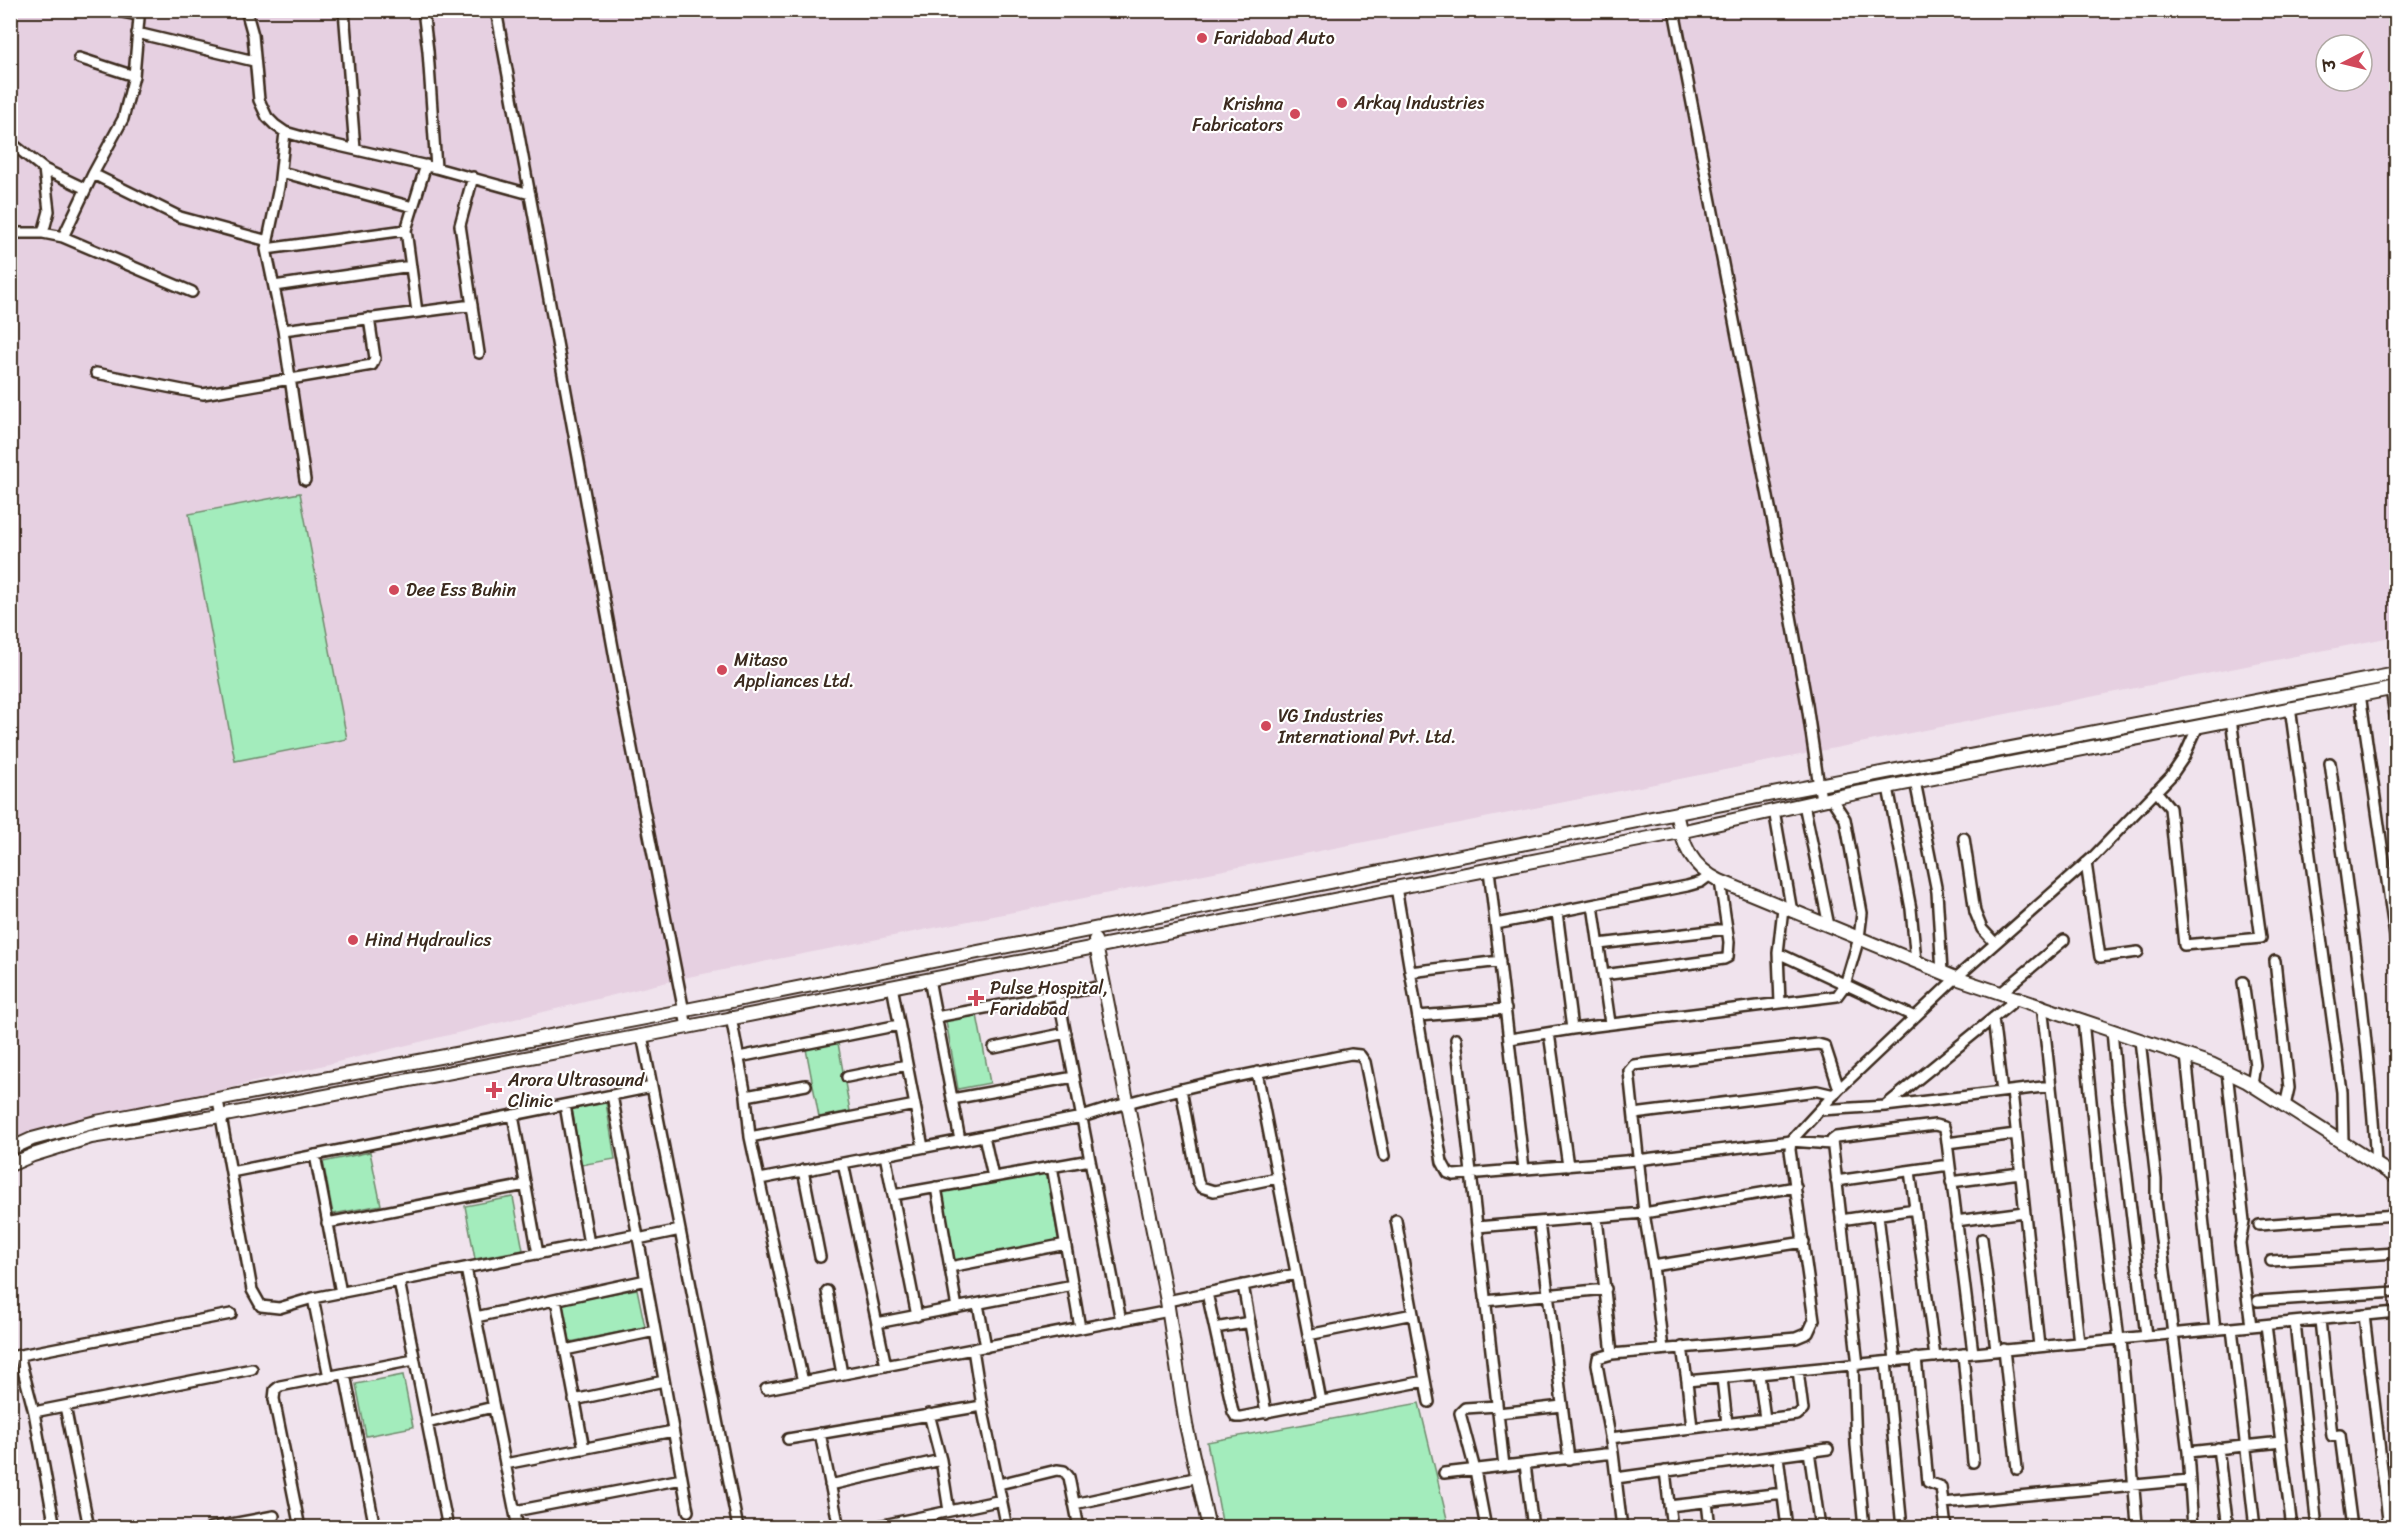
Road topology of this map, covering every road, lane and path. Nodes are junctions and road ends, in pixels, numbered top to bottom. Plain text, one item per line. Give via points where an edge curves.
1 (112, 10) edge
2 (246, 10) edge
3 (344, 10) edge
4 (423, 10) edge
5 (496, 10) edge
6 (1674, 10) edge
7 (137, 33) junction
8 (79, 58) dead end
9 (254, 61) junction
10 (134, 76) junction
11 (285, 132) junction
12 (10, 142) edge
13 (355, 149) junction
14 (426, 165) junction
15 (436, 168) junction
16 (44, 170) junction
17 (280, 172) junction
18 (93, 174) junction
19 (473, 177) junction
20 (86, 189) junction
21 (530, 194) junction
22 (413, 207) junction
23 (406, 230) junction
24 (10, 233) edge
25 (43, 233) junction
26 (63, 237) junction
27 (267, 245) junction
28 (411, 266) junction
29 (274, 285) junction
30 (192, 292) dead end
31 (472, 305) junction
32 (417, 312) junction
33 (369, 318) junction
34 (283, 330) junction
35 (479, 354) dead end
36 (96, 373) dead end
37 (290, 379) junction
38 (305, 480) dead end
39 (2397, 674) edge
40 (2394, 688) edge
41 (2360, 694) junction
42 (2290, 707) junction
43 (2231, 719) junction
44 (2397, 722) edge
45 (2198, 726) junction
46 (2330, 763) dead end
47 (1915, 781) junction
48 (1818, 786) junction
49 (1888, 787) junction
50 (2156, 791) junction
51 (1826, 799) junction
52 (1804, 804) junction
53 (1774, 810) junction
54 (1676, 813) junction
55 (1680, 832) junction
56 (1964, 838) dead end
57 (2086, 863) junction
58 (1489, 870) junction
59 (1715, 879) junction
60 (1396, 887) junction
61 (1593, 905) junction
62 (1788, 910) junction
63 (1557, 912) junction
64 (1496, 924) junction
65 (1829, 926) junction
66 (1092, 929) junction
67 (1727, 929) junction
68 (1858, 938) junction
69 (2064, 940) dead end
70 (1995, 943) junction
71 (2397, 943) edge
72 (1599, 944) junction
73 (1096, 946) junction
74 (2138, 952) dead end
75 (1778, 953) junction
76 (1500, 961) junction
77 (1916, 961) junction
78 (2275, 962) dead end
79 (1410, 972) junction
80 (1942, 972) junction
81 (1603, 975) junction
82 (1956, 978) junction
83 (929, 979) junction
84 (2243, 982) dead end
85 (1845, 985) junction
86 (892, 986) junction
87 (1104, 986) junction
88 (2001, 992) junction
89 (1058, 994) junction
90 (2019, 997) junction
91 (1780, 1003) junction
92 (2042, 1005) junction
93 (698, 1007) junction
94 (1506, 1009) junction
95 (684, 1010) junction
96 (731, 1017) junction
97 (936, 1017) junction
98 (1418, 1017) junction
99 (1915, 1017) junction
100 (1993, 1018) junction
101 (2083, 1020) junction
102 (1610, 1023) junction
103 (700, 1024) junction
104 (899, 1025) junction
105 (687, 1027) junction
106 (1572, 1029) junction
107 (2112, 1030) junction
108 (1066, 1033) junction
109 (1550, 1033) junction
110 (642, 1035) junction
111 (1456, 1039) dead end
112 (1510, 1039) junction
113 (2140, 1040) junction
114 (993, 1048) dead end
115 (2186, 1055) junction
116 (739, 1057) junction
117 (907, 1065) junction
118 (1257, 1072) junction
119 (2227, 1072) junction
120 (847, 1077) dead end
121 (1074, 1077) junction
122 (806, 1085) dead end
123 (2252, 1085) junction
124 (2051, 1086) junction
125 (652, 1087) junction
126 (1181, 1089) junction
127 (1836, 1092) junction
128 (2007, 1092) junction
129 (612, 1095) junction
130 (746, 1096) junction
131 (952, 1099) junction
132 (218, 1100) junction
133 (1128, 1102) junction
134 (565, 1105) junction
135 (915, 1105) junction
136 (1885, 1106) junction
137 (2285, 1106) junction
138 (1820, 1110) junction
139 (1634, 1114) junction
140 (513, 1115) junction
141 (220, 1116) junction
142 (1082, 1117) junction
143 (2016, 1134) junction
144 (984, 1136) junction
145 (750, 1137) junction
146 (960, 1140) junction
147 (1791, 1141) junction
148 (1947, 1143) junction
149 (2343, 1143) junction
150 (1831, 1144) junction
151 (923, 1147) junction
152 (10, 1149) edge
153 (315, 1155) junction
154 (885, 1155) junction
155 (1384, 1156) dead end
156 (1090, 1160) junction
157 (1637, 1160) junction
158 (843, 1163) junction
159 (2376, 1164) junction
160 (10, 1165) edge
161 (1949, 1165) junction
162 (1052, 1166) junction
163 (1568, 1166) junction
164 (1524, 1169) junction
165 (803, 1170) junction
166 (1910, 1171) junction
167 (231, 1172) junction
168 (1471, 1173) junction
169 (2020, 1173) junction
170 (993, 1177) junction
171 (2397, 1177) edge
172 (1277, 1178) junction
173 (760, 1179) junction
174 (1836, 1181) junction
175 (1951, 1182) junction
176 (526, 1185) junction
177 (936, 1187) junction
178 (1796, 1187) junction
179 (893, 1195) junction
180 (1916, 1209) junction
181 (1644, 1212) junction
182 (2024, 1212) junction
183 (1878, 1215) junction
184 (2397, 1215) edge
185 (1597, 1218) junction
186 (1396, 1220) dead end
187 (1840, 1220) junction
188 (1956, 1221) junction
189 (1539, 1222) junction
190 (327, 1223) junction
191 (2259, 1225) dead end
192 (1477, 1227) junction
193 (680, 1230) junction
194 (638, 1237) junction
195 (1982, 1239) dead end
196 (1804, 1242) junction
197 (589, 1244) junction
198 (1066, 1244) junction
199 (2397, 1253) edge
200 (538, 1254) junction
201 (820, 1257) dead end
202 (2271, 1261) dead end
203 (1653, 1266) junction
204 (950, 1267) junction
205 (465, 1268) junction
206 (1296, 1274) junction
207 (646, 1280) junction
208 (399, 1281) junction
209 (1073, 1285) junction
210 (1243, 1285) junction
211 (1606, 1289) junction
212 (827, 1291) dead end
213 (2397, 1292) edge
214 (341, 1293) junction
215 (1207, 1293) junction
216 (1548, 1294) junction
217 (314, 1298) junction
218 (556, 1300) junction
219 (1485, 1301) junction
220 (2258, 1301) dead end
221 (978, 1304) junction
222 (1168, 1306) junction
223 (957, 1308) junction
224 (2397, 1312) edge
225 (231, 1314) dead end
226 (1413, 1314) junction
227 (2364, 1315) junction
228 (917, 1316) junction
229 (476, 1317) junction
230 (2320, 1320) junction
231 (1121, 1321) junction
232 (1250, 1322) junction
233 (2295, 1322) junction
234 (877, 1323) junction
235 (2266, 1325) junction
236 (2251, 1326) junction
237 (1080, 1328) junction
238 (1215, 1328) junction
239 (2232, 1328) junction
240 (2215, 1330) junction
241 (655, 1331) junction
242 (2172, 1334) junction
243 (1308, 1335) junction
244 (2146, 1336) junction
245 (2120, 1339) junction
246 (2079, 1343) junction
247 (2039, 1346) junction
248 (986, 1347) junction
249 (1682, 1347) junction
250 (973, 1349) junction
251 (1663, 1349) junction
252 (565, 1350) junction
253 (2000, 1350) junction
254 (1968, 1353) junction
255 (1612, 1354) junction
256 (15, 1356) edge
257 (1935, 1357) junction
258 (1916, 1358) junction
259 (414, 1360) junction
260 (1891, 1361) junction
261 (1855, 1365) junction
262 (885, 1366) junction
263 (252, 1370) dead end
264 (1798, 1370) junction
265 (345, 1374) junction
266 (842, 1374) junction
267 (1759, 1374) junction
268 (329, 1377) junction
269 (1722, 1378) junction
270 (664, 1381) junction
271 (1425, 1381) junction
272 (1687, 1381) junction
273 (803, 1382) junction
274 (765, 1389) dead end
275 (574, 1400) junction
276 (1321, 1401) junction
277 (1430, 1402) dead end
278 (65, 1406) junction
279 (982, 1406) junction
280 (1562, 1406) junction
281 (493, 1407) junction
282 (1497, 1409) junction
283 (34, 1412) junction
284 (1266, 1413) junction
285 (929, 1414) junction
286 (1765, 1419) junction
287 (427, 1423) junction
288 (1726, 1424) junction
289 (1692, 1428) junction
290 (673, 1431) junction
291 (820, 1433) junction
292 (1610, 1438) junction
293 (788, 1439) dead end
294 (2282, 1442) junction
295 (2246, 1445) junction
296 (2218, 1448) junction
297 (584, 1449) junction
298 (1828, 1449) dead end
299 (1809, 1451) junction
300 (2188, 1452) junction
301 (1613, 1453) junction
302 (1778, 1456) junction
303 (1569, 1459) junction
304 (941, 1460) junction
305 (1973, 1462) dead end
306 (505, 1464) junction
307 (1526, 1464) junction
308 (1504, 1466) junction
309 (2017, 1468) dead end
310 (1475, 1470) junction
311 (1665, 1471) junction
312 (1444, 1473) dead end
313 (1199, 1477) junction
314 (1616, 1478) junction
315 (682, 1479) junction
316 (2189, 1480) junction
317 (999, 1484) junction
318 (2134, 1484) junction
319 (830, 1485) junction
320 (1783, 1494) junction
321 (1002, 1500) junction
322 (1707, 1502) junction
323 (1943, 1503) junction
324 (1074, 1504) junction
325 (1669, 1506) junction
326 (514, 1511) junction
327 (688, 1511) dead end
328 (949, 1511) junction
329 (274, 1516) dead end
330 (886, 1526) edge
331 (56, 1527) edge
332 (90, 1527) edge
333 (210, 1527) edge
334 (300, 1527) edge
335 (375, 1527) edge
336 (448, 1527) edge
337 (515, 1527) edge
338 (738, 1527) edge
339 (838, 1527) edge
340 (868, 1527) edge
341 (1007, 1527) edge
342 (1079, 1527) edge
343 (1209, 1527) edge
344 (1486, 1527) edge
345 (1533, 1527) edge
346 (1622, 1527) edge
347 (1672, 1527) edge
348 (1710, 1527) edge
349 (1787, 1527) edge
350 (1820, 1527) edge
351 (1864, 1527) edge
352 (1902, 1527) edge
353 (1946, 1527) edge
354 (2135, 1527) edge
355 (2193, 1527) edge
356 (2228, 1527) edge
357 (2255, 1527) edge
358 (2292, 1527) edge
359 (2317, 1527) edge
360 (2352, 1527) edge
361 (2389, 1527) edge

1 - 7 street via 137,15
2 - 9 street via 253,35
3 - 13 street
4 - 15 street
5 - 21 street
6 - 48 street via 1807,705
7 - 9 street
7 - 10 street
8 - 10 street
9 - 11 street via 262,109
10 - 18 street via 123,119
11 - 13 street
11 - 17 street
12 - 16 street
13 - 14 street
14 - 15 street
14 - 22 street
15 - 19 street
16 - 20 street
16 - 25 street via 49,211
17 - 22 street
17 - 27 street
18 - 20 street
18 - 27 street via 180,217
19 - 21 street
19 - 31 street via 460,225
20 - 26 street
21 - 95 street
22 - 23 street
23 - 27 street
23 - 28 street
24 - 25 street
25 - 26 street
26 - 30 street
27 - 29 street
28 - 29 street
28 - 32 street
29 - 34 street
31 - 32 street
31 - 35 street
32 - 33 street
33 - 34 street
33 - 37 street via 375,358 372,365
34 - 37 street
36 - 37 street via 204,394
37 - 38 street
39 - 48 street
40 - 41 street
40 - 44 street
41 - 42 street
41 - 71 street
42 - 43 street
42 - 149 street via 2342,1092
43 - 45 street
43 - 50 street via 2261,938 2184,945 2170,808
45 - 47 street
45 - 50 street via 2177,767
46 - 159 street via 2352,918
47 - 49 street
47 - 80 street via 1937,892
48 - 51 street
48 - 54 street
49 - 51 street
49 - 77 street via 1911,909
50 - 57 street
51 - 52 street
51 - 68 street via 1845,819 1862,913
52 - 53 street
52 - 65 street
53 - 55 street
53 - 62 street
54 - 55 street
54 - 66 street
55 - 58 street
55 - 59 street via 1696,865
56 - 70 street via 1975,912 1982,929
57 - 70 street
57 - 74 street via 2100,957
58 - 60 street
58 - 64 street
59 - 61 street
59 - 62 street
59 - 67 street
60 - 73 street
60 - 79 street
61 - 63 street
61 - 72 street
62 - 65 street
62 - 75 street
63 - 64 street
63 - 106 street
64 - 76 street
65 - 68 street
66 - 73 street
66 - 93 street
67 - 72 street
67 - 81 street via 1729,952 1724,959
68 - 77 street
68 - 85 street
69 - 88 street
70 - 82 street
72 - 81 street
73 - 83 street
73 - 87 street
75 - 85 street
75 - 91 street
76 - 79 street
76 - 94 street
77 - 80 street
78 - 137 street via 2289,1088
79 - 98 street
80 - 82 street
81 - 102 street
82 - 88 street
82 - 99 street
83 - 86 street
83 - 97 street
84 - 123 street via 2255,1065
85 - 91 street via 1837,996
85 - 99 street
86 - 96 street
86 - 104 street
87 - 89 street
87 - 133 street
88 - 90 street
89 - 97 street
89 - 108 street
90 - 92 street
90 - 100 street
91 - 102 street
92 - 101 street
92 - 124 street
93 - 95 street
93 - 103 street
94 - 98 street
94 - 112 street
95 - 105 street
95 - 132 street
96 - 103 street
96 - 116 street
97 - 131 street
98 - 168 street via 1444,1168 1454,1174
99 - 127 street
100 - 128 street
100 - 136 street
101 - 107 street
101 - 245 street
102 - 106 street
103 - 105 street
104 - 116 street
104 - 117 street
105 - 110 street
106 - 109 street
107 - 113 street
107 - 244 street
108 - 114 street
108 - 121 street
109 - 112 street
109 - 163 street
110 - 125 street
110 - 141 street
111 - 168 street
112 - 164 street
113 - 115 street
113 - 242 street
115 - 119 street
115 - 240 street
116 - 130 street
117 - 120 street
117 - 135 street
118 - 126 street
118 - 155 street via 1351,1053 1360,1055 1365,1062
118 - 172 street
119 - 123 street
119 - 236 street via 2244,1222 2240,1243
121 - 131 street
121 - 142 street
122 - 130 street
123 - 137 street
124 - 128 street
124 - 246 street
125 - 129 street
125 - 193 street
126 - 133 street
126 - 172 street via 1201,1187 1214,1191
127 - 138 street
127 - 139 street via 1817,1091
127 - 139 street via 1824,1046 1818,1044 1634,1065 1629,1071
128 - 136 street
128 - 143 street
129 - 134 street
129 - 194 street
130 - 145 street
131 - 146 street
132 - 141 street
132 - 152 street via 96,1122
133 - 142 street
133 - 222 street
134 - 140 street
134 - 197 street
135 - 145 street
135 - 151 street
136 - 138 street
137 - 149 street
138 - 147 street
139 - 157 street
140 - 153 street
140 - 176 street
141 - 160 street via 91,1137
141 - 167 street
142 - 144 street
142 - 156 street
143 - 148 street
143 - 169 street
144 - 146 street
144 - 170 street
145 - 173 street
146 - 151 street
147 - 150 street
147 - 157 street
147 - 178 street
148 - 150 street via 1944,1127 1935,1125 1836,1137
148 - 161 street
149 - 159 street
150 - 174 street
151 - 154 street
153 - 167 street
153 - 190 street
154 - 158 street
154 - 179 street
156 - 162 street
156 - 231 street
157 - 163 street
157 - 181 street
158 - 165 street
158 - 234 street
159 - 171 street
161 - 166 street
161 - 175 street
162 - 170 street
162 - 198 street
163 - 164 street
164 - 168 street
165 - 173 street
165 - 201 street
166 - 174 street
166 - 180 street
167 - 217 street via 256,1300 268,1308
168 - 192 street
169 - 175 street
169 - 182 street
170 - 177 street
172 - 206 street
173 - 273 street
174 - 187 street
175 - 188 street
176 - 190 street
176 - 200 street
177 - 179 street
177 - 204 street
178 - 181 street
178 - 196 street
179 - 228 street
180 - 183 street
180 - 257 street
181 - 185 street
181 - 203 street
182 - 188 street
182 - 247 street
183 - 187 street
183 - 260 street
184 - 191 street
185 - 189 street
185 - 211 street
186 - 226 street
187 - 261 street
188 - 254 street
189 - 192 street
189 - 216 street
190 - 214 street
192 - 219 street
193 - 194 street
193 - 338 street
194 - 197 street
194 - 207 street
195 - 253 street
196 - 203 street
196 - 249 street via 1814,1320 1808,1334
197 - 200 street
198 - 204 street
198 - 209 street
199 - 202 street
200 - 205 street
203 - 251 street
204 - 223 street
205 - 208 street
205 - 229 street
206 - 210 street
206 - 243 street
207 - 218 street
207 - 241 street
208 - 214 street
208 - 259 street
209 - 221 street
209 - 237 street
210 - 215 street
210 - 232 street
211 - 216 street
211 - 255 street
212 - 266 street
213 - 220 street
214 - 217 street
215 - 222 street
215 - 238 street
216 - 219 street
216 - 280 street
217 - 268 street
218 - 229 street
218 - 252 street
219 - 282 street
221 - 223 street
221 - 248 street
222 - 231 street
222 - 313 street via 1186,1425
223 - 228 street
224 - 227 street
225 - 256 street
226 - 243 street
226 - 271 street
227 - 230 street
227 - 361 street
228 - 234 street
229 - 281 street
230 - 233 street
230 - 360 street via 2332,1436 2340,1435
231 - 237 street
232 - 238 street
232 - 284 street
233 - 235 street
233 - 359 street
234 - 262 street
235 - 236 street
235 - 294 street
236 - 239 street
237 - 248 street
238 - 284 street via 1236,1417
239 - 240 street
239 - 295 street
240 - 242 street
241 - 252 street
241 - 270 street
242 - 244 street
242 - 300 street
243 - 276 street
244 - 245 street
245 - 246 street
245 - 318 street
246 - 247 street
247 - 253 street
248 - 250 street
249 - 251 street
249 - 272 street
250 - 262 street
250 - 279 street
251 - 255 street
252 - 275 street
253 - 254 street
253 - 309 street
254 - 257 street
254 - 305 street
255 - 292 street via 1598,1358 1597,1364
256 - 283 street
257 - 258 street
258 - 260 street
258 - 323 street via 1928,1482 1941,1487
259 - 265 street
259 - 287 street
260 - 261 street
260 - 352 street
261 - 264 street
261 - 351 street via 1856,1445
262 - 266 street
263 - 278 street
264 - 267 street
264 - 286 street via 1801,1413
265 - 268 street
265 - 335 street
266 - 273 street
267 - 269 street
267 - 286 street
268 - 334 street via 275,1390
269 - 272 street
269 - 288 street
270 - 275 street
270 - 290 street
271 - 276 street
271 - 277 street
272 - 289 street
273 - 274 street
275 - 297 street
276 - 284 street
278 - 283 street
278 - 332 street
279 - 285 street
279 - 317 street
280 - 282 street
280 - 303 street
281 - 287 street
281 - 306 street
282 - 308 street
282 - 310 street via 1461,1410
283 - 331 street
285 - 291 street
285 - 304 street
286 - 288 street
287 - 336 street
288 - 289 street
289 - 292 street
290 - 297 street
290 - 315 street
291 - 293 street
291 - 319 street
292 - 301 street
294 - 295 street
294 - 358 street
295 - 296 street
295 - 357 street
296 - 300 street
296 - 356 street
297 - 306 street
298 - 299 street
299 - 302 street
299 - 350 street
300 - 316 street
301 - 303 street
301 - 314 street
302 - 311 street
302 - 320 street
303 - 307 street
304 - 319 street
304 - 328 street
306 - 326 street
307 - 308 street
307 - 345 street
308 - 310 street
310 - 312 street
310 - 344 street
311 - 314 street
311 - 325 street
313 - 324 street
313 - 343 street
314 - 346 street
315 - 326 street
315 - 327 street
316 - 318 street
316 - 355 street
317 - 321 street
317 - 324 street via 1064,1471 1069,1477
318 - 323 street
318 - 354 street
319 - 339 street
320 - 322 street
320 - 349 street
321 - 328 street
321 - 341 street
322 - 325 street
322 - 348 street
323 - 353 street
324 - 342 street
325 - 347 street
326 - 337 street
328 - 330 street
329 - 333 street
330 - 340 street

